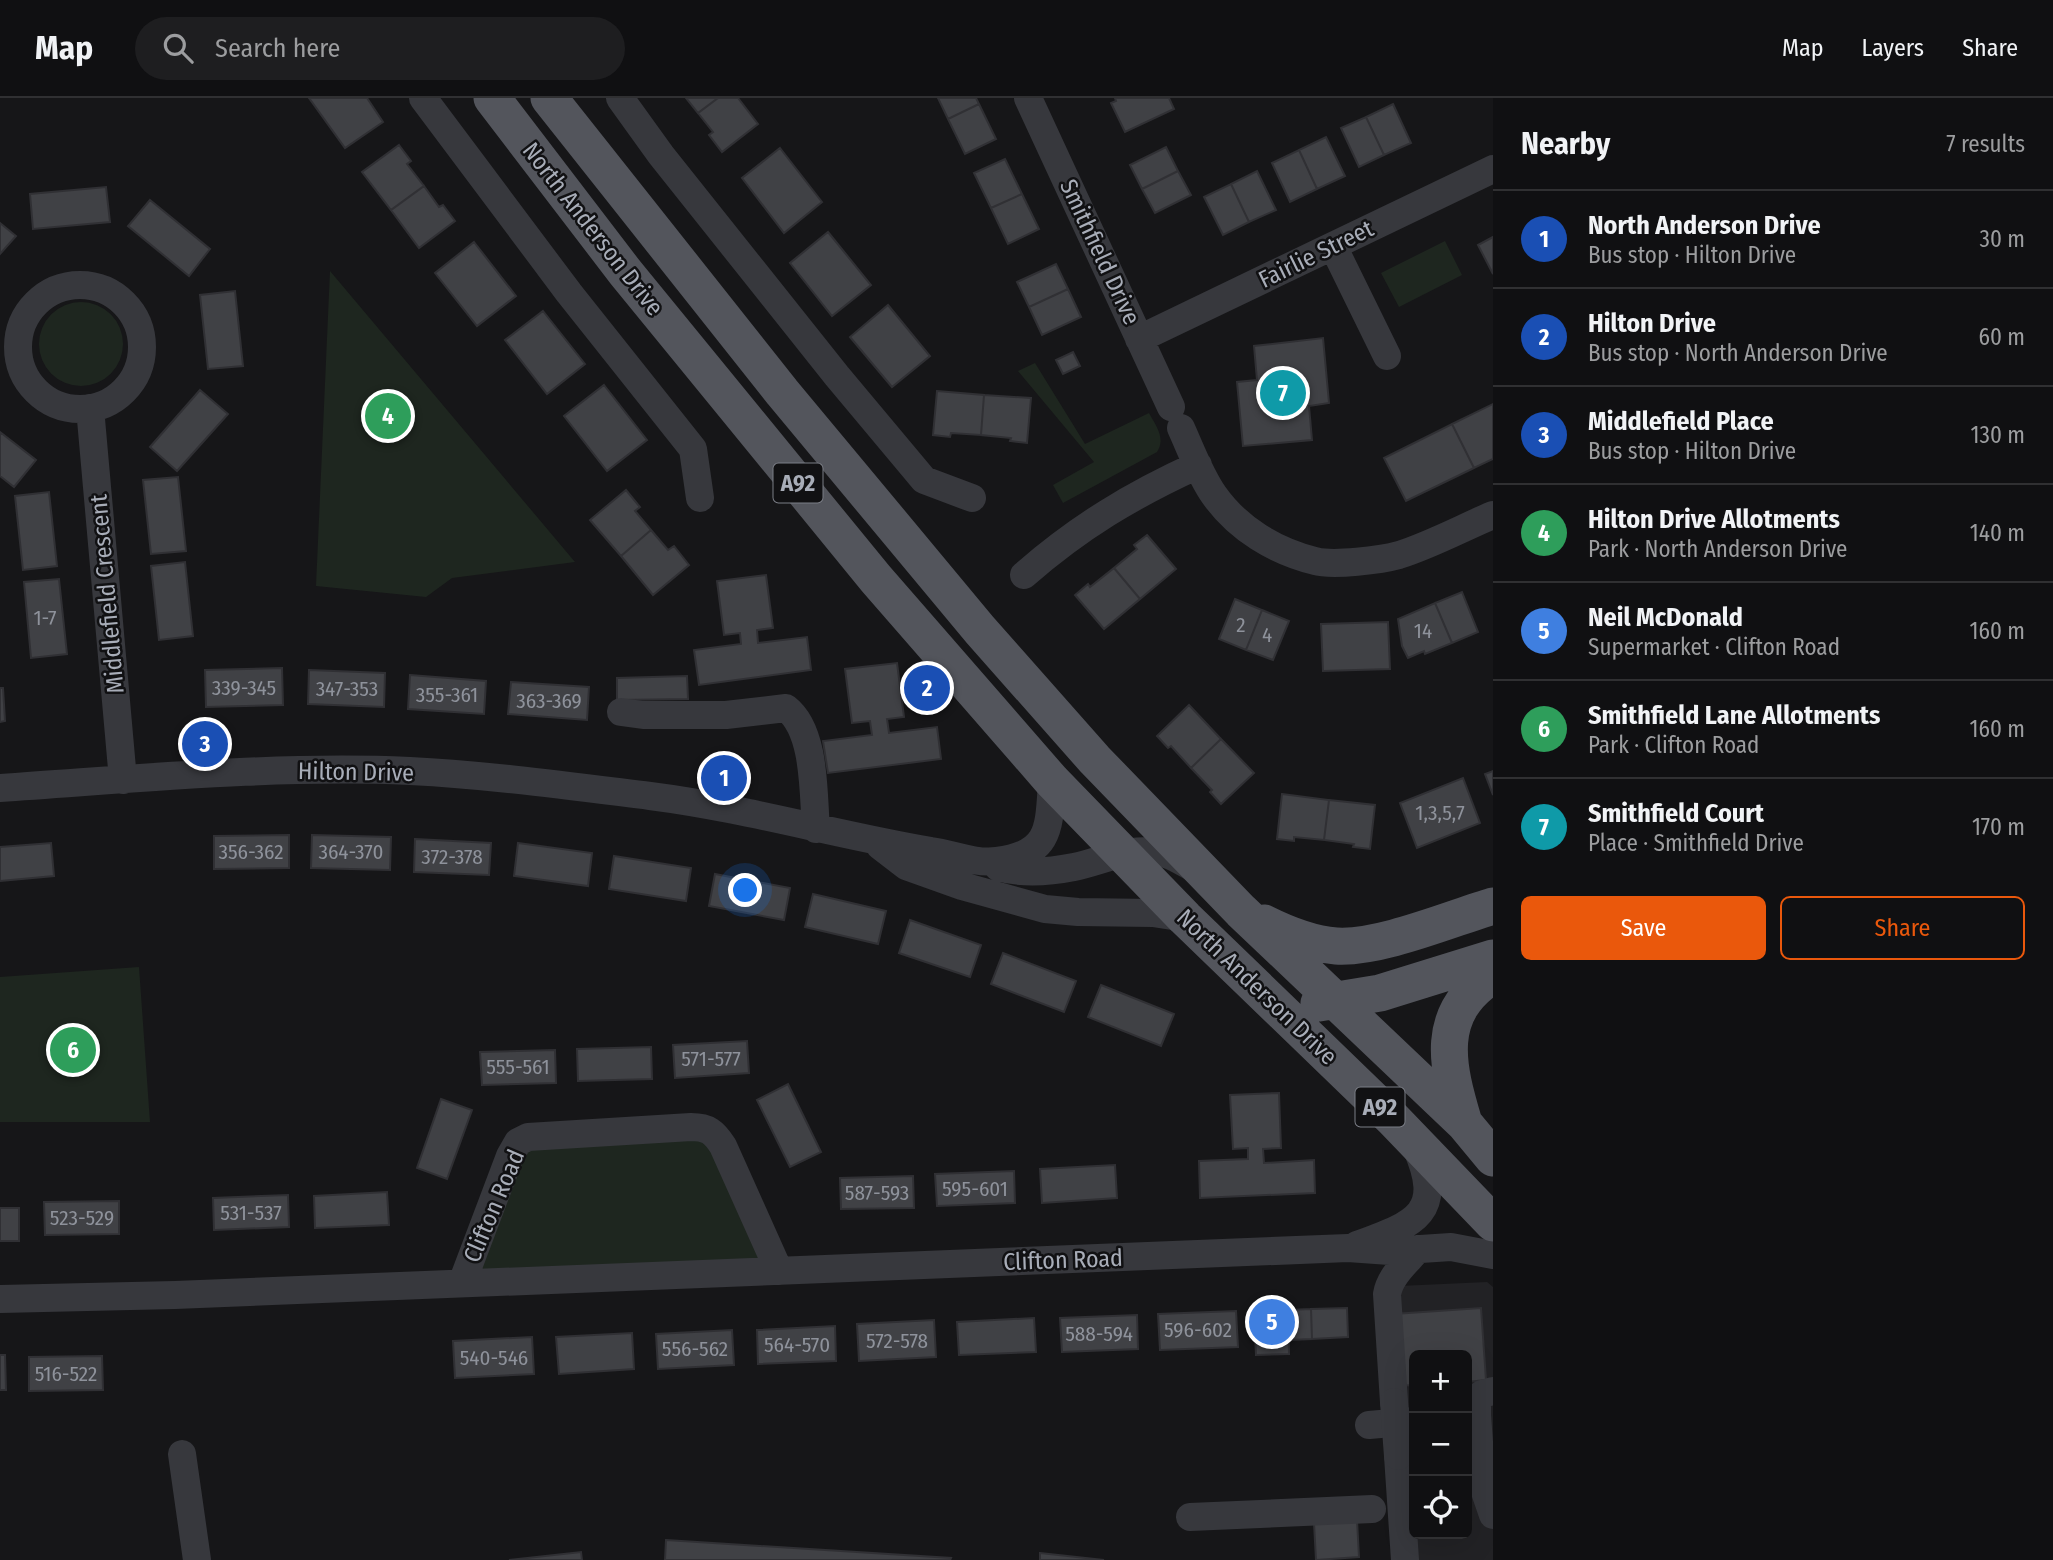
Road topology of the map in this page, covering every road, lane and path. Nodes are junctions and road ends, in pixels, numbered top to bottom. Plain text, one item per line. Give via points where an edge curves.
1 (423, 98) edge
2 (492, 98) edge
3 (549, 98) edge
4 (620, 98) edge
5 (1028, 98) edge
6 (1493, 169) edge
7 (1333, 246) junction
8 (1139, 339) junction
9 (1387, 356) dead end
10 (9, 359) edge
11 (90, 408) junction
12 (1198, 465) junction
13 (699, 498) dead end
14 (972, 498) dead end
15 (1493, 515) edge
16 (1024, 575) dead end
17 (621, 712) dead end
18 (124, 780) junction
19 (1052, 781) junction
20 (0, 788) edge
21 (816, 829) junction
22 (875, 842) junction
23 (1123, 852) junction
24 (981, 862) junction
25 (1204, 873) junction
26 (1493, 906) edge
27 (1241, 911) junction
28 (1185, 918) junction
29 (1493, 957) edge
30 (1493, 975) edge
31 (1263, 996) junction
32 (1335, 1001) junction
33 (1464, 1123) junction
34 (1412, 1138) junction
35 (1493, 1158) edge
36 (1493, 1223) edge
37 (1348, 1248) junction
38 (1418, 1250) junction
39 (1493, 1255) edge
40 (779, 1271) junction
41 (462, 1283) junction
42 (0, 1299) edge
43 (1493, 1391) edge
44 (1472, 1415) edge
45 (1409, 1421) edge
46 (1369, 1425) dead end
47 (182, 1454) dead end
48 (1372, 1509) dead end
49 (1493, 1515) edge
50 (1190, 1517) dead end
51 (197, 1560) edge
52 (1405, 1560) edge

1 - 13 street via 693,449
2 - 19 main road, North Anderson Drive / A92 via 625,272 876,579
3 - 25 main road, North Anderson Drive / A92 via 782,392 980,630 1095,760
4 - 14 street via 820,355 924,480
5 - 8 street, Smithfield Drive
6 - 7 street, Fairlie Street
7 - 8 street, Fairlie Street
7 - 9 street
8 - 12 street, Smithfield Drive
10 - 11 street via 36,391 52,402
10 - 11 street via 25,317 38,300 56,289 76,284 116,296 131,311 140,330 138,371 110,401
11 - 18 street, Middlefield Crescent
12 - 15 street, Smithfield Drive via 1213,494 1251,533 1317,562 1399,555
12 - 16 street via 1121,503 1057,546
17 - 21 street via 726,715 786,708 796,716 810,754
18 - 20 street, Hilton Drive
18 - 21 street, Hilton Drive via 278,771 410,771 701,803
19 - 23 main road, North Anderson Drive / A92
19 - 24 street, Hilton Drive via 1041,843 1022,856
21 - 22 street, Hilton Drive
22 - 24 street, Hilton Drive
22 - 28 street, Hilton Drive via 906,866 1045,909
23 - 24 street via 1073,867 1026,872
23 - 25 street via 1164,854
23 - 28 main road, North Anderson Drive / A92
25 - 27 main road, North Anderson Drive / A92
26 - 27 main road via 1381,942 1337,946 1312,942
27 - 32 main road, North Anderson Drive / A92
28 - 31 main road, North Anderson Drive / A92
29 - 32 main road via 1380,993
30 - 33 main road via 1461,1005 1450,1032 1450,1066
31 - 32 main road via 1303,1003
31 - 34 main road, North Anderson Drive / A92
32 - 33 main road, North Anderson Drive / A92
33 - 35 main road, North Anderson Drive / A92
34 - 36 main road, North Anderson Drive / A92
34 - 37 street, Clifton Road via 1427,1171 1421,1212 1404,1226
37 - 38 street, Clifton Road
37 - 40 street, Clifton Road
38 - 39 street, Clifton Road via 1451,1248
38 - 52 street, bridge via 1395,1275 1387,1294
40 - 41 street, Clifton Road
40 - 41 street, Clifton Road via 723,1146 705,1127 691,1127 528,1137 517,1142
41 - 42 street, Clifton Road
43 - 44 street via 1477,1398
44 - 49 street via 1482,1483
45 - 46 street
47 - 51 street
48 - 50 street

